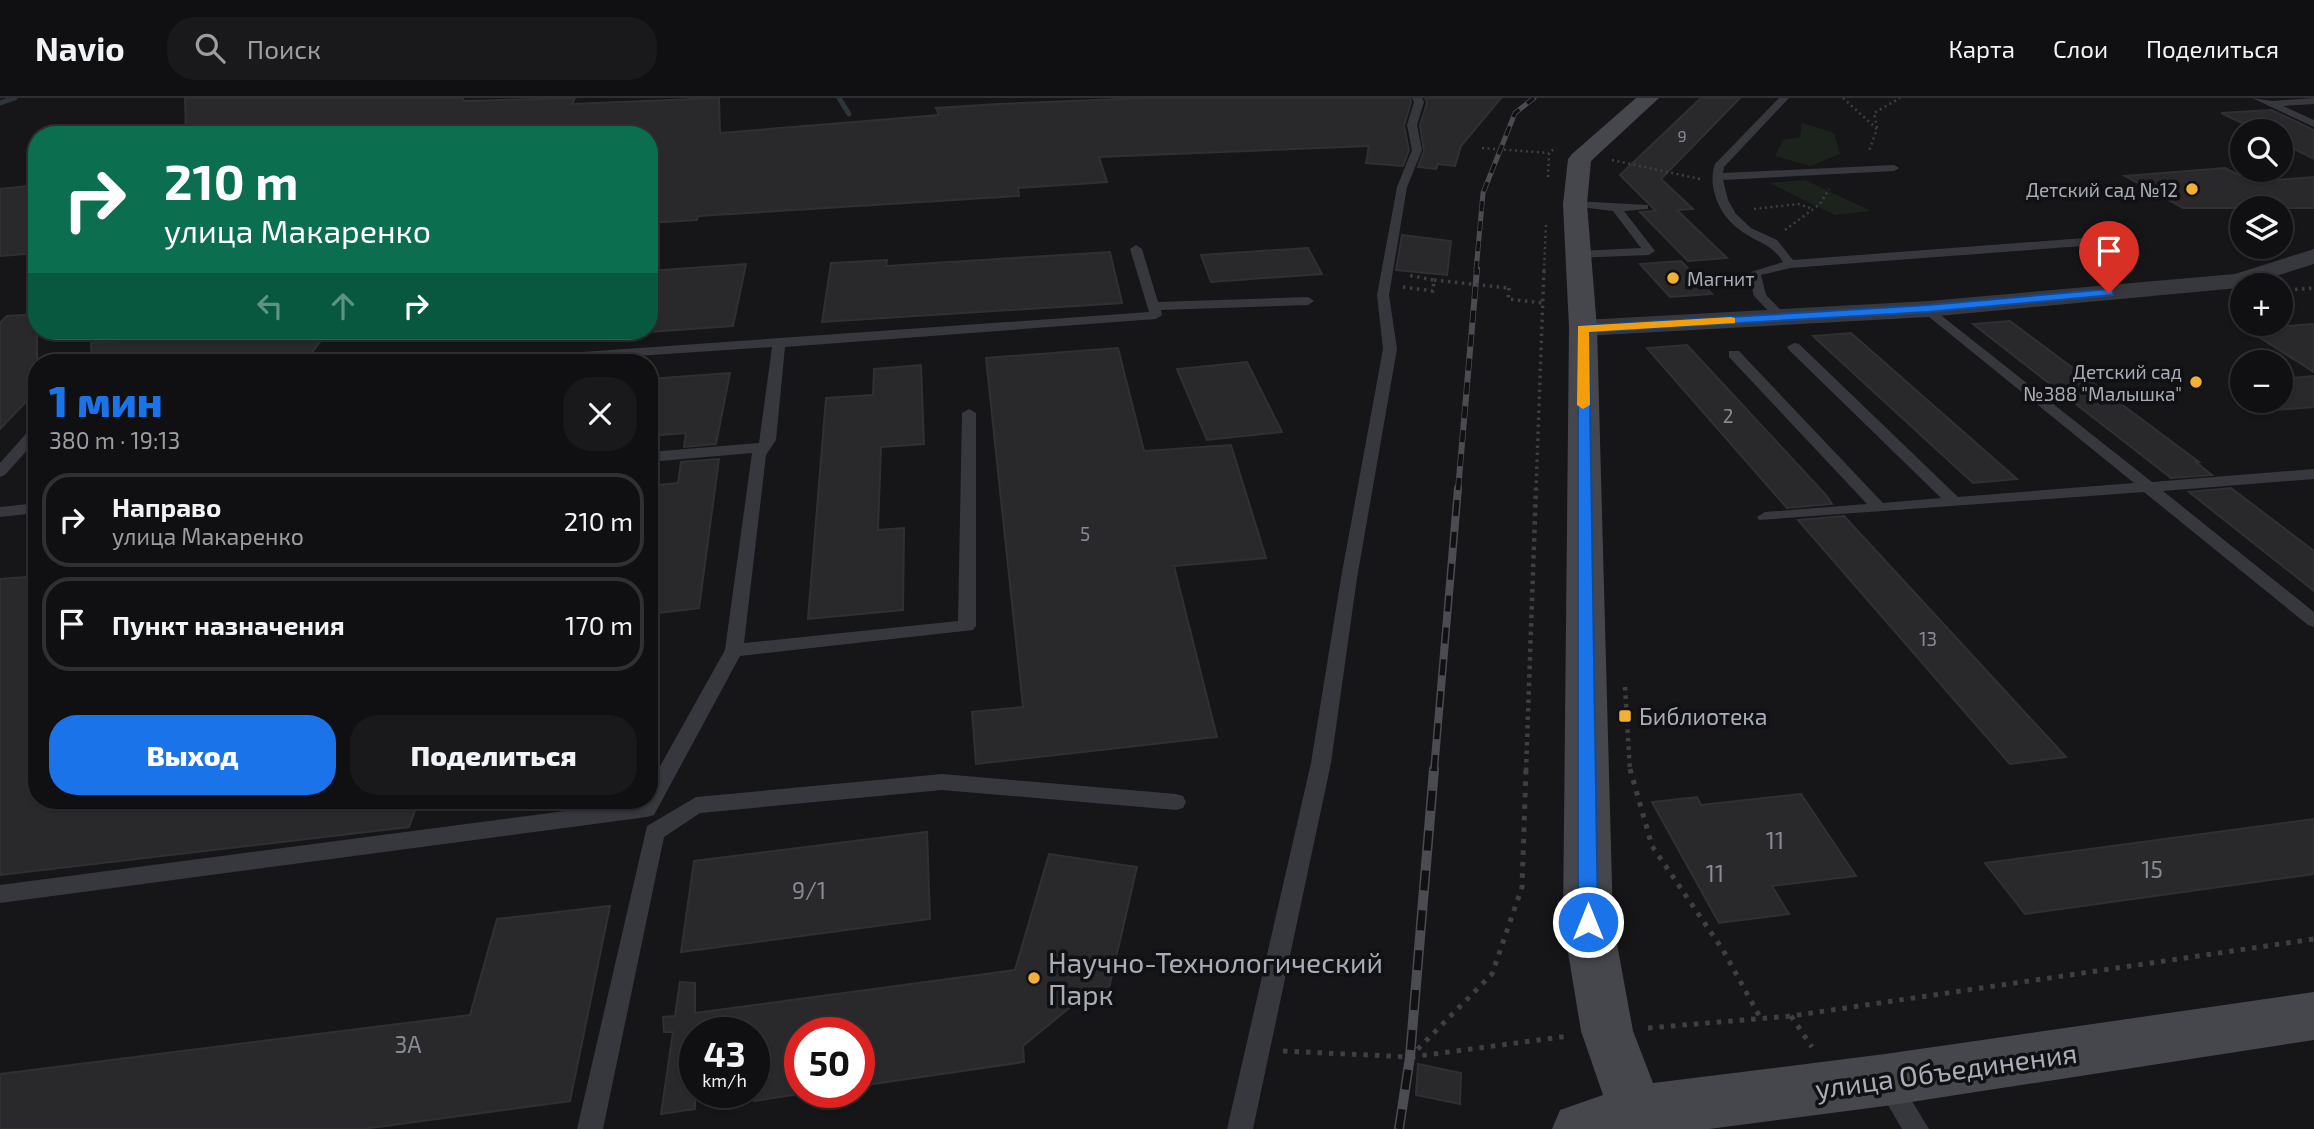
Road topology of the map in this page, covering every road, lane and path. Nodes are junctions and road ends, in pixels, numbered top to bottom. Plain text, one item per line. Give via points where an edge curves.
1 (1417, 98) edge
2 (1649, 98) edge
3 (1784, 98) edge
4 (1843, 98) edge
5 (1900, 98) edge
6 (2257, 98) edge
7 (2314, 101) edge
8 (2270, 104) junction
9 (2314, 124) edge
10 (1877, 129) junction
11 (1558, 145) dead end
12 (1482, 148) dead end
13 (1612, 152) dead end
14 (1549, 153) junction
15 (1894, 168) dead end
16 (1865, 169) junction
17 (1717, 180) junction
18 (1556, 201) junction
19 (1644, 207) dead end
20 (1616, 208) junction
21 (1729, 211) junction
22 (1760, 236) junction
23 (2123, 239) dead end
24 (1136, 248) dead end
25 (1579, 255) junction
26 (2314, 256) edge
27 (1790, 264) junction
28 (1385, 285) junction
29 (2314, 288) edge
30 (2293, 289) edge
31 (1308, 301) dead end
32 (1543, 303) junction
33 (1153, 306) junction
34 (1928, 309) junction
35 (1783, 318) junction
36 (1583, 328) junction
37 (779, 343) junction
38 (1794, 347) dead end
39 (611, 354) edge
40 (1734, 354) dead end
41 (969, 413) dead end
42 (28, 440) edge
43 (764, 447) junction
44 (658, 456) edge
45 (0, 472) edge
46 (2314, 474) edge
47 (2148, 486) junction
48 (1954, 502) junction
49 (1879, 508) junction
50 (28, 510) edge
51 (0, 512) edge
52 (1765, 517) dead end
53 (2314, 621) edge
54 (734, 650) junction
55 (1625, 683) dead end
56 (658, 789) edge
57 (1176, 802) dead end
58 (647, 809) edge
59 (0, 894) edge
60 (2314, 939) edge
61 (2314, 1016) edge
62 (1761, 1018) junction
63 (1607, 1031) junction
64 (1259, 1050) junction
65 (1410, 1057) junction
66 (1885, 1080) junction
67 (1636, 1112) junction
68 (590, 1129) edge
69 (1240, 1129) edge
70 (1580, 1129) edge
71 (1916, 1129) edge

1 - 28 lane via 1412,125 1417,150 1402,187
2 - 18 main road via 1580,159
3 - 17 lane via 1719,166
4 - 10 path
5 - 10 path via 1874,113
6 - 8 lane
7 - 8 lane
8 - 9 lane
10 - 16 path
11 - 14 path
12 - 14 path
13 - 17 path via 1605,159
14 - 18 path
15 - 16 lane
16 - 17 lane
17 - 21 lane
18 - 20 lane
18 - 25 main road
18 - 32 path
19 - 20 lane
20 - 25 lane via 1649,251
21 - 22 lane via 1743,228
21 - 22 path via 1798,204 1813,209 1786,230
22 - 27 lane via 1775,243
23 - 27 lane
24 - 33 lane
25 - 36 main road
26 - 34 street via 2238,281
27 - 35 lane via 1754,273 1760,296
28 - 32 path, bridge via 1433,291 1434,280 1509,288 1508,299
28 - 64 lane via 1391,349 1321,763
29 - 30 path
31 - 33 lane
32 - 65 path via 1522,887 1492,974
33 - 37 lane via 1156,315
34 - 35 street
34 - 47 lane
35 - 36 street
36 - 63 main road via 1588,922
37 - 39 lane
37 - 43 lane via 769,440
38 - 48 lane
40 - 49 lane
41 - 54 lane via 967,626
42 - 45 lane
43 - 44 lane
43 - 54 lane via 758,455
46 - 47 lane
47 - 48 lane
47 - 53 lane
48 - 49 lane
49 - 52 lane
50 - 51 lane
54 - 56 lane
55 - 62 path via 1631,779 1651,846 1723,950
57 - 68 lane via 942,782 696,805 654,832
58 - 59 lane
60 - 62 path
61 - 66 main road, улица Объединения
62 - 63 path
63 - 65 path
63 - 67 main road
64 - 65 path
64 - 69 lane
66 - 67 main road, улица Объединения
66 - 71 lane
67 - 70 main road, улица Объединения

